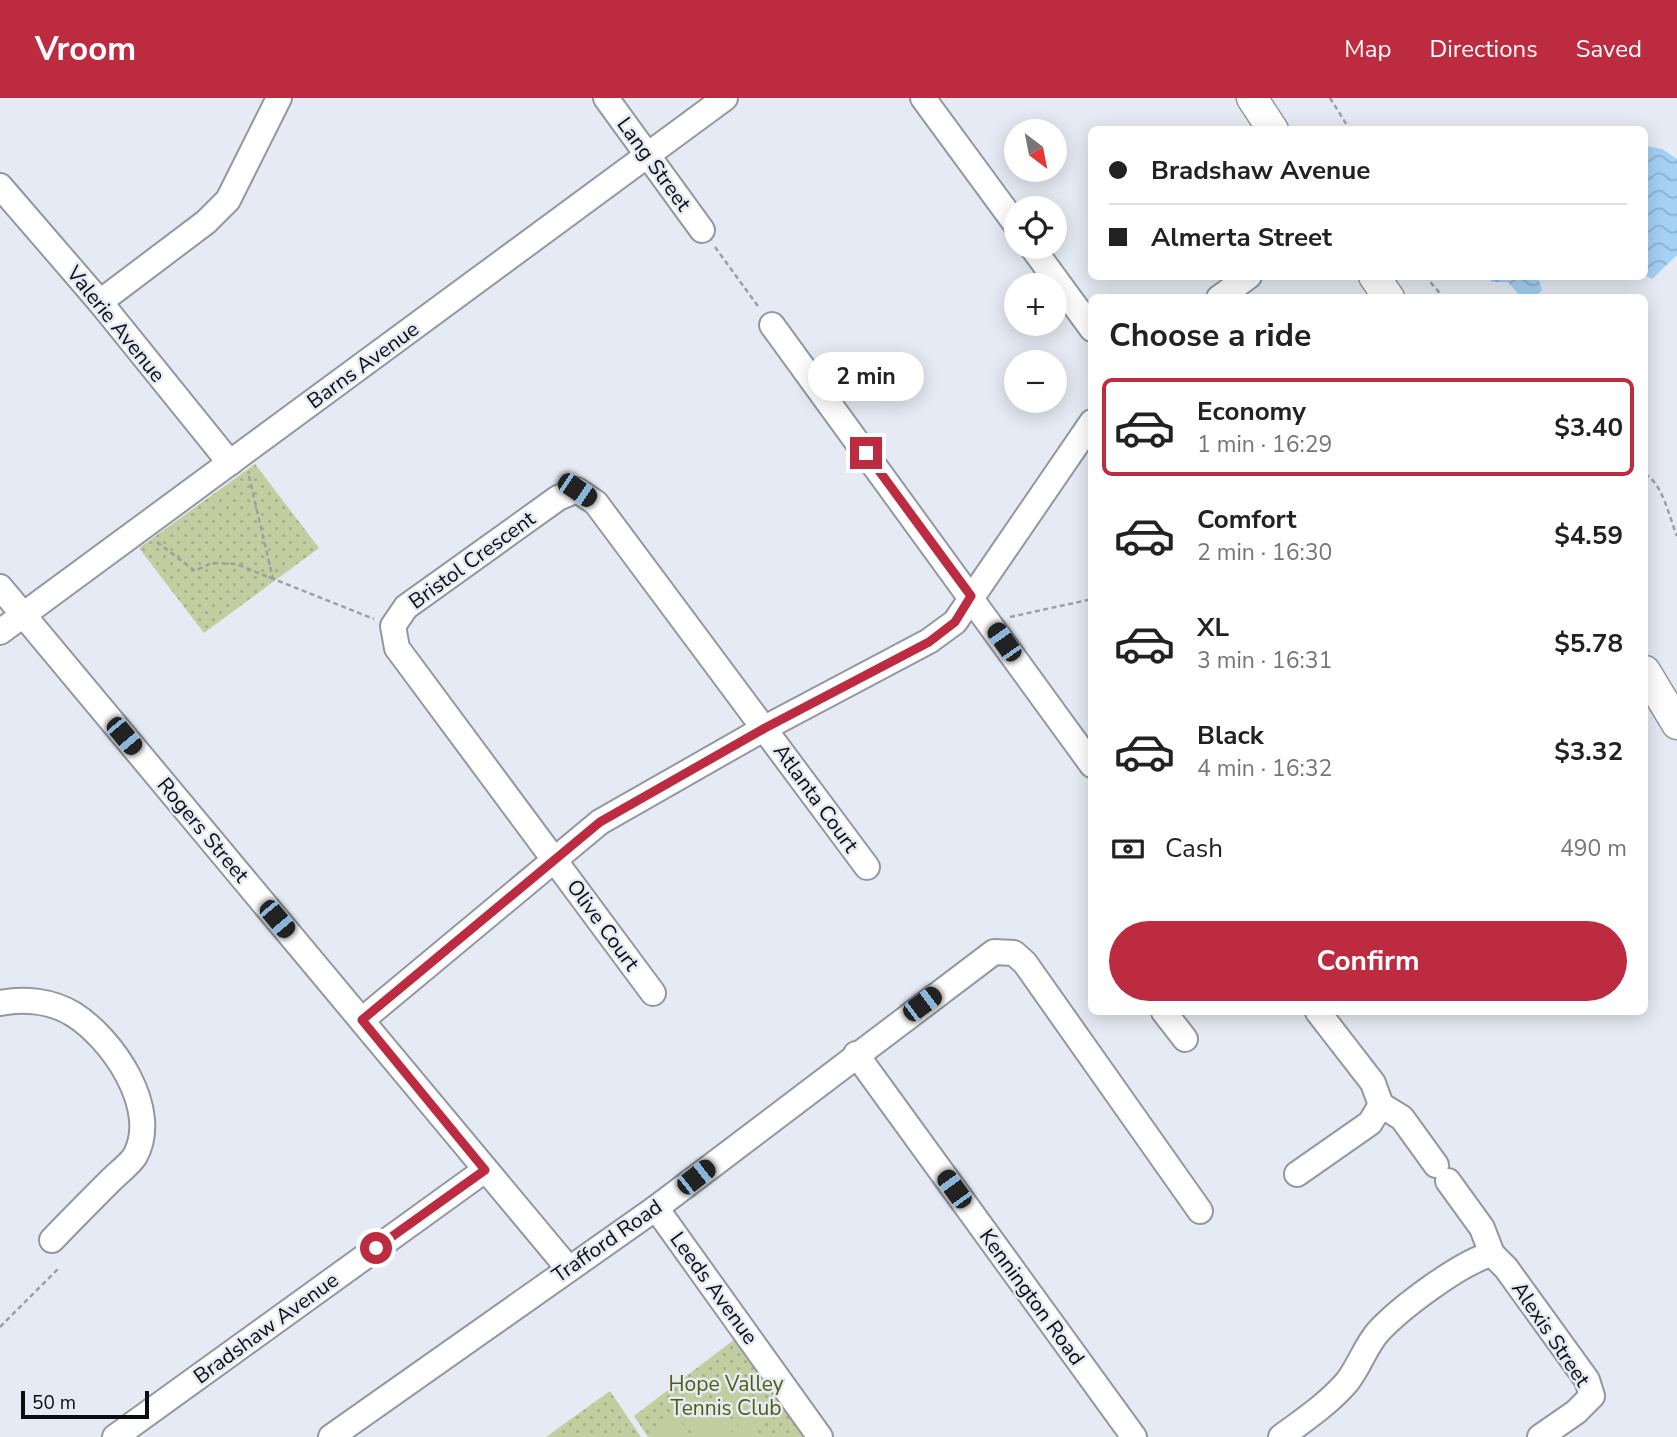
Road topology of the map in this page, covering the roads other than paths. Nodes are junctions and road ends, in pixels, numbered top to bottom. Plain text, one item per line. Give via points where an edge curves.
1 (279, 98) edge
2 (606, 98) edge
3 (725, 98) edge
4 (923, 98) edge
5 (1252, 98) edge
6 (1270, 126) edge
7 (647, 155) junction
8 (0, 186) edge
9 (1004, 208) edge
10 (702, 230) road end
11 (1041, 259) edge
12 (1244, 280) edge
13 (1224, 294) edge
14 (100, 302) junction
15 (1088, 324) edge
16 (772, 325) road end
17 (1088, 428) edge
18 (237, 458) junction
19 (0, 587) edge
20 (971, 596) junction
21 (23, 615) junction
22 (0, 632) edge
23 (1648, 676) edge
24 (1677, 724) edge
25 (765, 728) junction
26 (1088, 759) edge
27 (554, 858) junction
28 (867, 867) dead end
29 (653, 993) dead end
30 (0, 1003) edge
31 (1166, 1015) edge
32 (1329, 1015) edge
33 (362, 1020) junction
34 (1185, 1040) dead end
35 (856, 1054) junction
36 (1381, 1105) junction
37 (485, 1170) junction
38 (1297, 1174) dead end
39 (656, 1208) junction
40 (1200, 1211) dead end
41 (51, 1240) dead end
42 (1492, 1254) junction
43 (568, 1268) junction
44 (115, 1437) edge
45 (331, 1437) edge
46 (820, 1437) edge
47 (1134, 1437) edge
48 (1281, 1437) edge
49 (1540, 1437) edge

1 - 14 street via 228,200
2 - 7 street, Lang Street
3 - 7 street, Barns Avenue
4 - 9 street
5 - 6 main road
7 - 10 street, Lang Street
7 - 18 street, Barns Avenue
8 - 14 street, Valerie Avenue
11 - 15 street
12 - 13 street
14 - 18 street, Valerie Avenue
16 - 20 street
17 - 20 street
18 - 21 street, Barns Avenue
19 - 21 street, Rogers Street
20 - 25 street via 955,622 929,642
20 - 26 street
21 - 22 street, Barns Avenue
21 - 33 street, Rogers Street
23 - 24 main road
25 - 27 street via 633,802
25 - 27 street, Bristol Crescent via 596,503 577,490 558,498 405,607 393,626 397,648
25 - 28 street, Atlanta Court
27 - 29 street, Olive Court
27 - 33 street
30 - 41 street via 44,1002 73,1014 109,1046 133,1084 141,1108 143,1132 135,1156
31 - 34 street
32 - 36 street via 1373,1083
33 - 37 street, Rogers Street
35 - 39 street, Trafford Road
35 - 40 street, Trafford Road via 994,952 1017,954
35 - 47 street, Kennington Road
36 - 38 street via 1370,1123
36 - 42 street via 1402,1118 1482,1228
37 - 43 street, Rogers Street
37 - 44 street, Bradshaw Avenue
39 - 43 street, Trafford Road
39 - 46 street, Leeds Avenue
42 - 48 street via 1475,1259 1396,1315 1376,1334 1348,1381
42 - 49 street, Alexis Street via 1587,1380 1592,1396
43 - 45 street, Trafford Road

